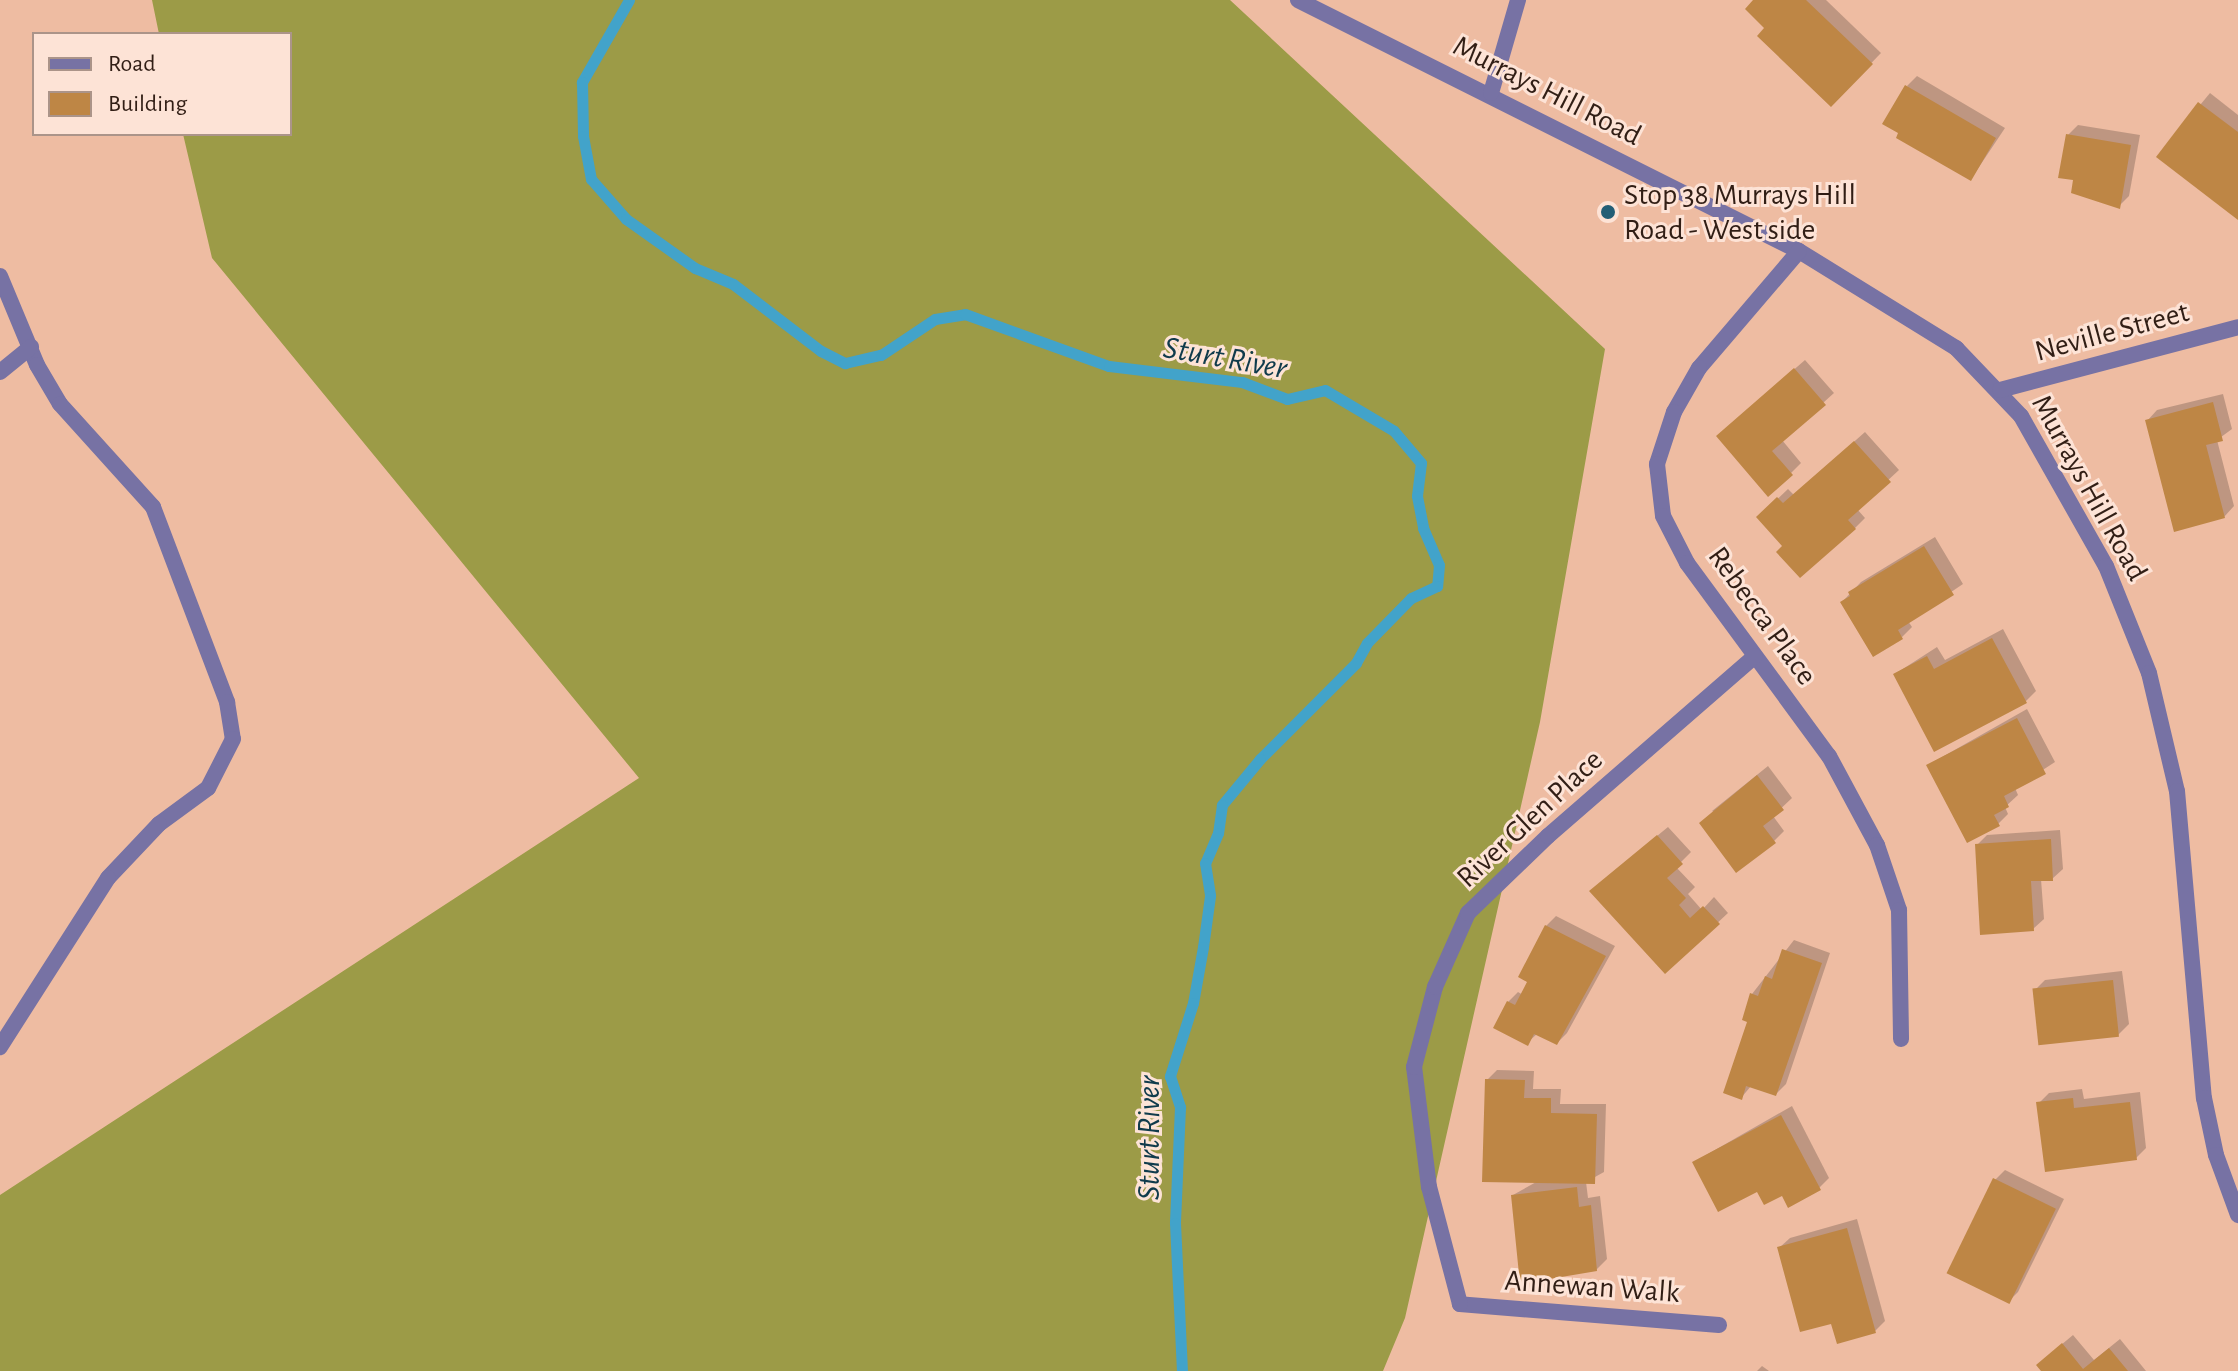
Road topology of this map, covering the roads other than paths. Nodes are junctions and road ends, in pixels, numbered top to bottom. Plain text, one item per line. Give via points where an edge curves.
1 (1298, 0) edge
2 (1518, 0) edge
3 (1491, 93) junction
4 (1799, 251) junction
5 (0, 276) edge
6 (2238, 327) edge
7 (31, 347) junction
8 (0, 372) edge
9 (2000, 390) junction
10 (1755, 656) junction
11 (1901, 1039) dead end
12 (0, 1047) edge
13 (2238, 1215) edge
14 (1460, 1304) joint
15 (1719, 1325) dead end

1 - 3 street, Murrays Hill Road
2 - 3 street
3 - 4 street, Murrays Hill Road
4 - 9 street, Murrays Hill Road via 1956,348
4 - 10 street, Rebecca Place via 1699,368 1674,412 1657,464 1663,516 1687,563
5 - 7 street
6 - 9 street, Neville Street
7 - 8 street
7 - 12 street via 60,404 153,507 227,702 233,739 208,788 159,824 108,878
9 - 13 street, Murrays Hill Road via 2021,416 2106,566 2149,673 2177,791 2204,1098 2216,1155
10 - 11 street, Rebecca Place via 1829,756 1877,845 1899,910
10 - 14 street, River Glen Place via 1468,913 1435,987 1414,1067 1429,1187
14 - 15 street, Annewan Walk

